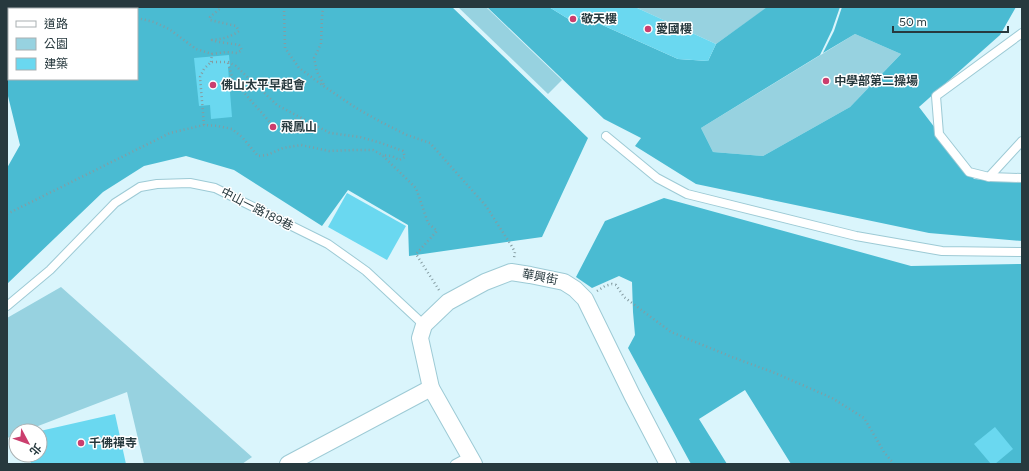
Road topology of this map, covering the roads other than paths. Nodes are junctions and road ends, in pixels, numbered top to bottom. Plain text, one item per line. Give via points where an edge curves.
1 (1022, 33) edge
2 (606, 136) dead end
3 (1022, 141) edge
4 (989, 177) junction
5 (1022, 178) edge
6 (1022, 252) edge
7 (7, 306) edge
8 (424, 325) junction
9 (431, 388) junction
10 (472, 460) edge
11 (288, 464) edge
12 (454, 464) edge
13 (668, 464) edge

1 - 4 lane via 936,96 939,134 969,172
2 - 6 lane via 657,178 687,194 856,236 942,251
3 - 4 lane
4 - 5 lane
7 - 8 lane, 中山一路189巷 via 50,270 115,203 140,187 190,183 215,188 328,244 366,271
8 - 9 street via 420,338
8 - 13 street, 華興街 via 448,302 485,282 511,272 564,282 585,299
9 - 10 street
9 - 11 street
10 - 12 lane

